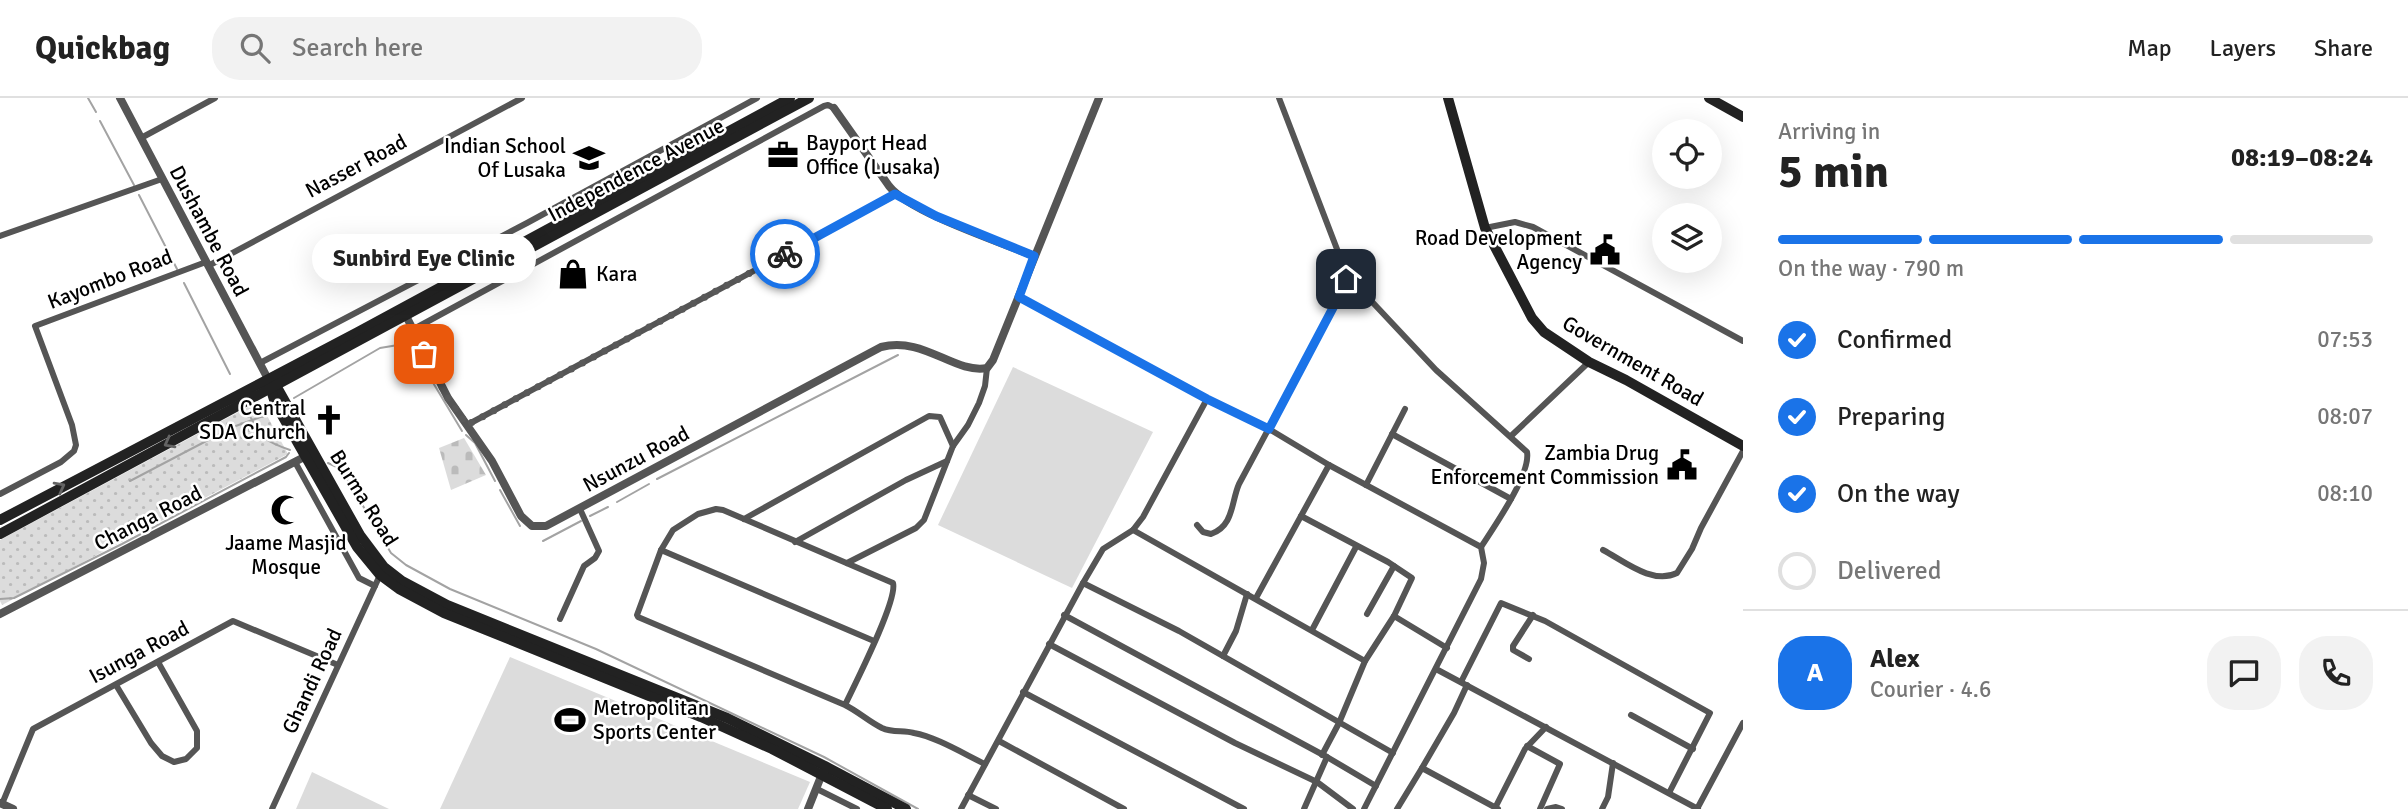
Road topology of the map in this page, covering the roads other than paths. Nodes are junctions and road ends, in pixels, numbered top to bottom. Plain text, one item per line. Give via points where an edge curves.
1 (120, 98) edge
2 (215, 98) edge
3 (522, 98) edge
4 (757, 98) edge
5 (790, 98) edge
6 (809, 98) edge
7 (1100, 98) edge
8 (1279, 98) edge
9 (1448, 98) edge
10 (1709, 98) edge
11 (834, 108) joint
12 (1743, 117) edge
13 (141, 138) junction
14 (162, 179) junction
15 (895, 194) junction
16 (1485, 228) junction
17 (0, 236) edge
18 (1034, 256) junction
19 (207, 264) junction
20 (1346, 274) junction
21 (1019, 297) junction
22 (403, 312) junction
23 (412, 330) junction
24 (1743, 341) edge
25 (1589, 362) junction
26 (260, 363) junction
27 (987, 368) junction
28 (271, 384) junction
29 (1207, 399) junction
30 (1405, 409) dead end
31 (467, 425) junction
32 (1269, 429) junction
33 (1392, 434) junction
34 (1511, 436) junction
35 (953, 446) junction
36 (1743, 448) edge
37 (309, 454) junction
38 (947, 461) junction
39 (295, 462) junction
40 (1329, 465) junction
41 (1366, 485) junction
42 (0, 494) edge
43 (1511, 499) junction
44 (580, 509) junction
45 (1301, 516) junction
46 (744, 519) junction
47 (0, 520) edge
48 (1197, 525) dead end
49 (1133, 530) junction
50 (0, 534) edge
51 (795, 542) junction
52 (1356, 547) junction
53 (1482, 547) junction
54 (1602, 550) dead end
55 (662, 551) junction
56 (847, 563) junction
57 (1394, 566) junction
58 (382, 571) junction
59 (1083, 583) junction
60 (375, 586) junction
61 (1247, 594) junction
62 (1256, 598) junction
63 (0, 613) edge
64 (1367, 614) dead end
65 (1064, 615) junction
66 (1533, 615) junction
67 (1394, 616) junction
68 (560, 619) dead end
69 (1312, 630) junction
70 (874, 641) junction
71 (1049, 644) junction
72 (1447, 648) junction
73 (1223, 656) junction
74 (1529, 659) dead end
75 (1365, 661) junction
76 (158, 662) junction
77 (338, 664) junction
78 (1436, 668) junction
79 (1464, 683) junction
80 (116, 685) junction
81 (1023, 692) junction
82 (845, 705) junction
83 (1631, 715) dead end
84 (1339, 723) junction
85 (1743, 723) edge
86 (1546, 727) junction
87 (999, 741) junction
88 (1527, 746) junction
89 (1693, 749) junction
90 (1393, 752) junction
91 (1324, 756) junction
92 (1613, 763) junction
93 (985, 764) junction
94 (1422, 768) junction
95 (824, 770) junction
96 (1317, 782) junction
97 (1376, 786) junction
98 (817, 789) junction
99 (1669, 793) junction
100 (968, 795) junction
101 (1, 803) edge
102 (1496, 808) edge
103 (13, 809) edge
104 (272, 809) edge
105 (808, 809) edge
106 (857, 809) edge
107 (887, 809) edge
108 (906, 809) edge
109 (961, 809) edge
110 (996, 809) edge
111 (1124, 809) edge
112 (1244, 809) edge
113 (1304, 809) edge
114 (1353, 809) edge
115 (1364, 809) edge
116 (1397, 809) edge
117 (1540, 809) edge
118 (1547, 809) edge
119 (1562, 809) edge
120 (1602, 809) edge
121 (1698, 809) edge

1 - 13 street, Dushambe Road
2 - 13 street
3 - 19 street, Nasser Road
4 - 26 street
5 - 22 main road, Independence Avenue
6 - 22 main road, Independence Avenue
7 - 18 street
8 - 20 street
9 - 16 main road, Government Road
10 - 12 main road
11 - 15 street
11 - 23 street via 824,106
13 - 14 street, Dushambe Road
14 - 17 street
14 - 19 street, Dushambe Road
15 - 18 street
15 - 31 street
16 - 24 street via 1515,222 1533,226
16 - 25 main road, Government Road via 1532,318 1544,332
18 - 21 street
19 - 26 street, Dushambe Road
19 - 42 street, Kayombo Road via 36,326 76,445 61,462
20 - 32 street via 1344,287
20 - 34 street via 1436,370
21 - 27 street
21 - 29 street
22 - 23 street, Nsunzu Road
22 - 28 main road, Independence Avenue
23 - 31 street, Nsunzu Road
25 - 34 street
25 - 36 main road, Government Road
26 - 28 street, Dushambe Road
27 - 35 street via 975,411
27 - 44 street, Nsunzu Road via 975,369 908,344 881,347
28 - 37 main road, Burma Road via 275,403
47 -> 28 main road, Independence Avenue
28 -> 50 main road, Independence Avenue
29 - 32 street
29 - 49 street
30 - 33 street
31 - 44 street, Nsunzu Road via 528,524 546,526
32 - 40 street
32 - 48 street via 1237,487 1227,522 1211,534
33 - 41 street
33 - 43 street
34 - 43 street via 1525,449 1528,461
35 - 38 street
35 - 46 street via 940,417 929,416
36 - 54 street via 1677,573 1663,577 1648,574
37 - 39 street, Changa Road
37 - 58 main road, Burma Road via 357,547
38 - 51 street
38 - 56 street via 920,524
39 - 60 street via 359,578
39 - 63 street, Changa Road
40 - 41 street
40 - 45 street
41 - 53 street
43 - 53 street
44 - 68 street via 599,551 584,566
45 - 52 street
45 - 62 street
46 - 51 street
46 - 55 street via 723,510 708,510 673,530
49 - 59 street via 1103,549
49 - 61 street
51 - 56 street
52 - 57 street
52 - 69 street
53 - 72 street via 1481,579
55 - 70 street
55 - 82 street via 638,617
56 - 70 street via 894,585
57 - 64 street
57 - 67 street via 1412,578
58 - 60 street, Ghandi Road
58 - 95 main road, Burma Road via 410,596 444,613
59 - 65 street
59 - 73 street
60 - 77 street, Ghandi Road
61 - 62 street
61 - 73 street
62 - 69 street
65 - 71 street
65 - 91 street
66 - 74 street via 1513,646
66 - 79 street via 1501,603
66 - 89 street via 1710,713
67 - 72 street
67 - 75 street
69 - 75 street
70 - 82 street
71 - 81 street
71 - 96 street
72 - 78 street
73 - 84 street
75 - 84 street
76 - 77 street, Isunga Road via 235,621
76 - 80 street, Isunga Road
76 - 80 street via 197,732 197,748 186,760 174,762 156,750
77 - 104 street, Ghandi Road
78 - 79 street
78 - 90 street
79 - 86 street
79 - 94 street via 1454,713
80 - 101 street, Isunga Road via 33,730
81 - 87 street
81 - 112 street
82 - 93 street via 883,729 914,733
83 - 89 street
84 - 90 street
84 - 91 street
85 - 121 street
86 - 88 street
86 - 92 street
87 - 93 street
87 - 111 street
88 - 102 street
88 - 117 street via 1560,764
89 - 99 street
90 - 97 street
91 - 96 street
91 - 97 street
92 - 99 street
92 - 120 street
93 - 100 street
94 - 102 street
94 - 116 street
95 - 98 street
95 - 107 main road, Burma Road
95 - 108 main road, Burma Road
96 - 113 street
96 - 114 street
97 - 115 street
98 - 105 street
98 - 106 street
99 - 121 street
100 - 109 street
100 - 110 street
101 - 103 street
118 - 119 street

